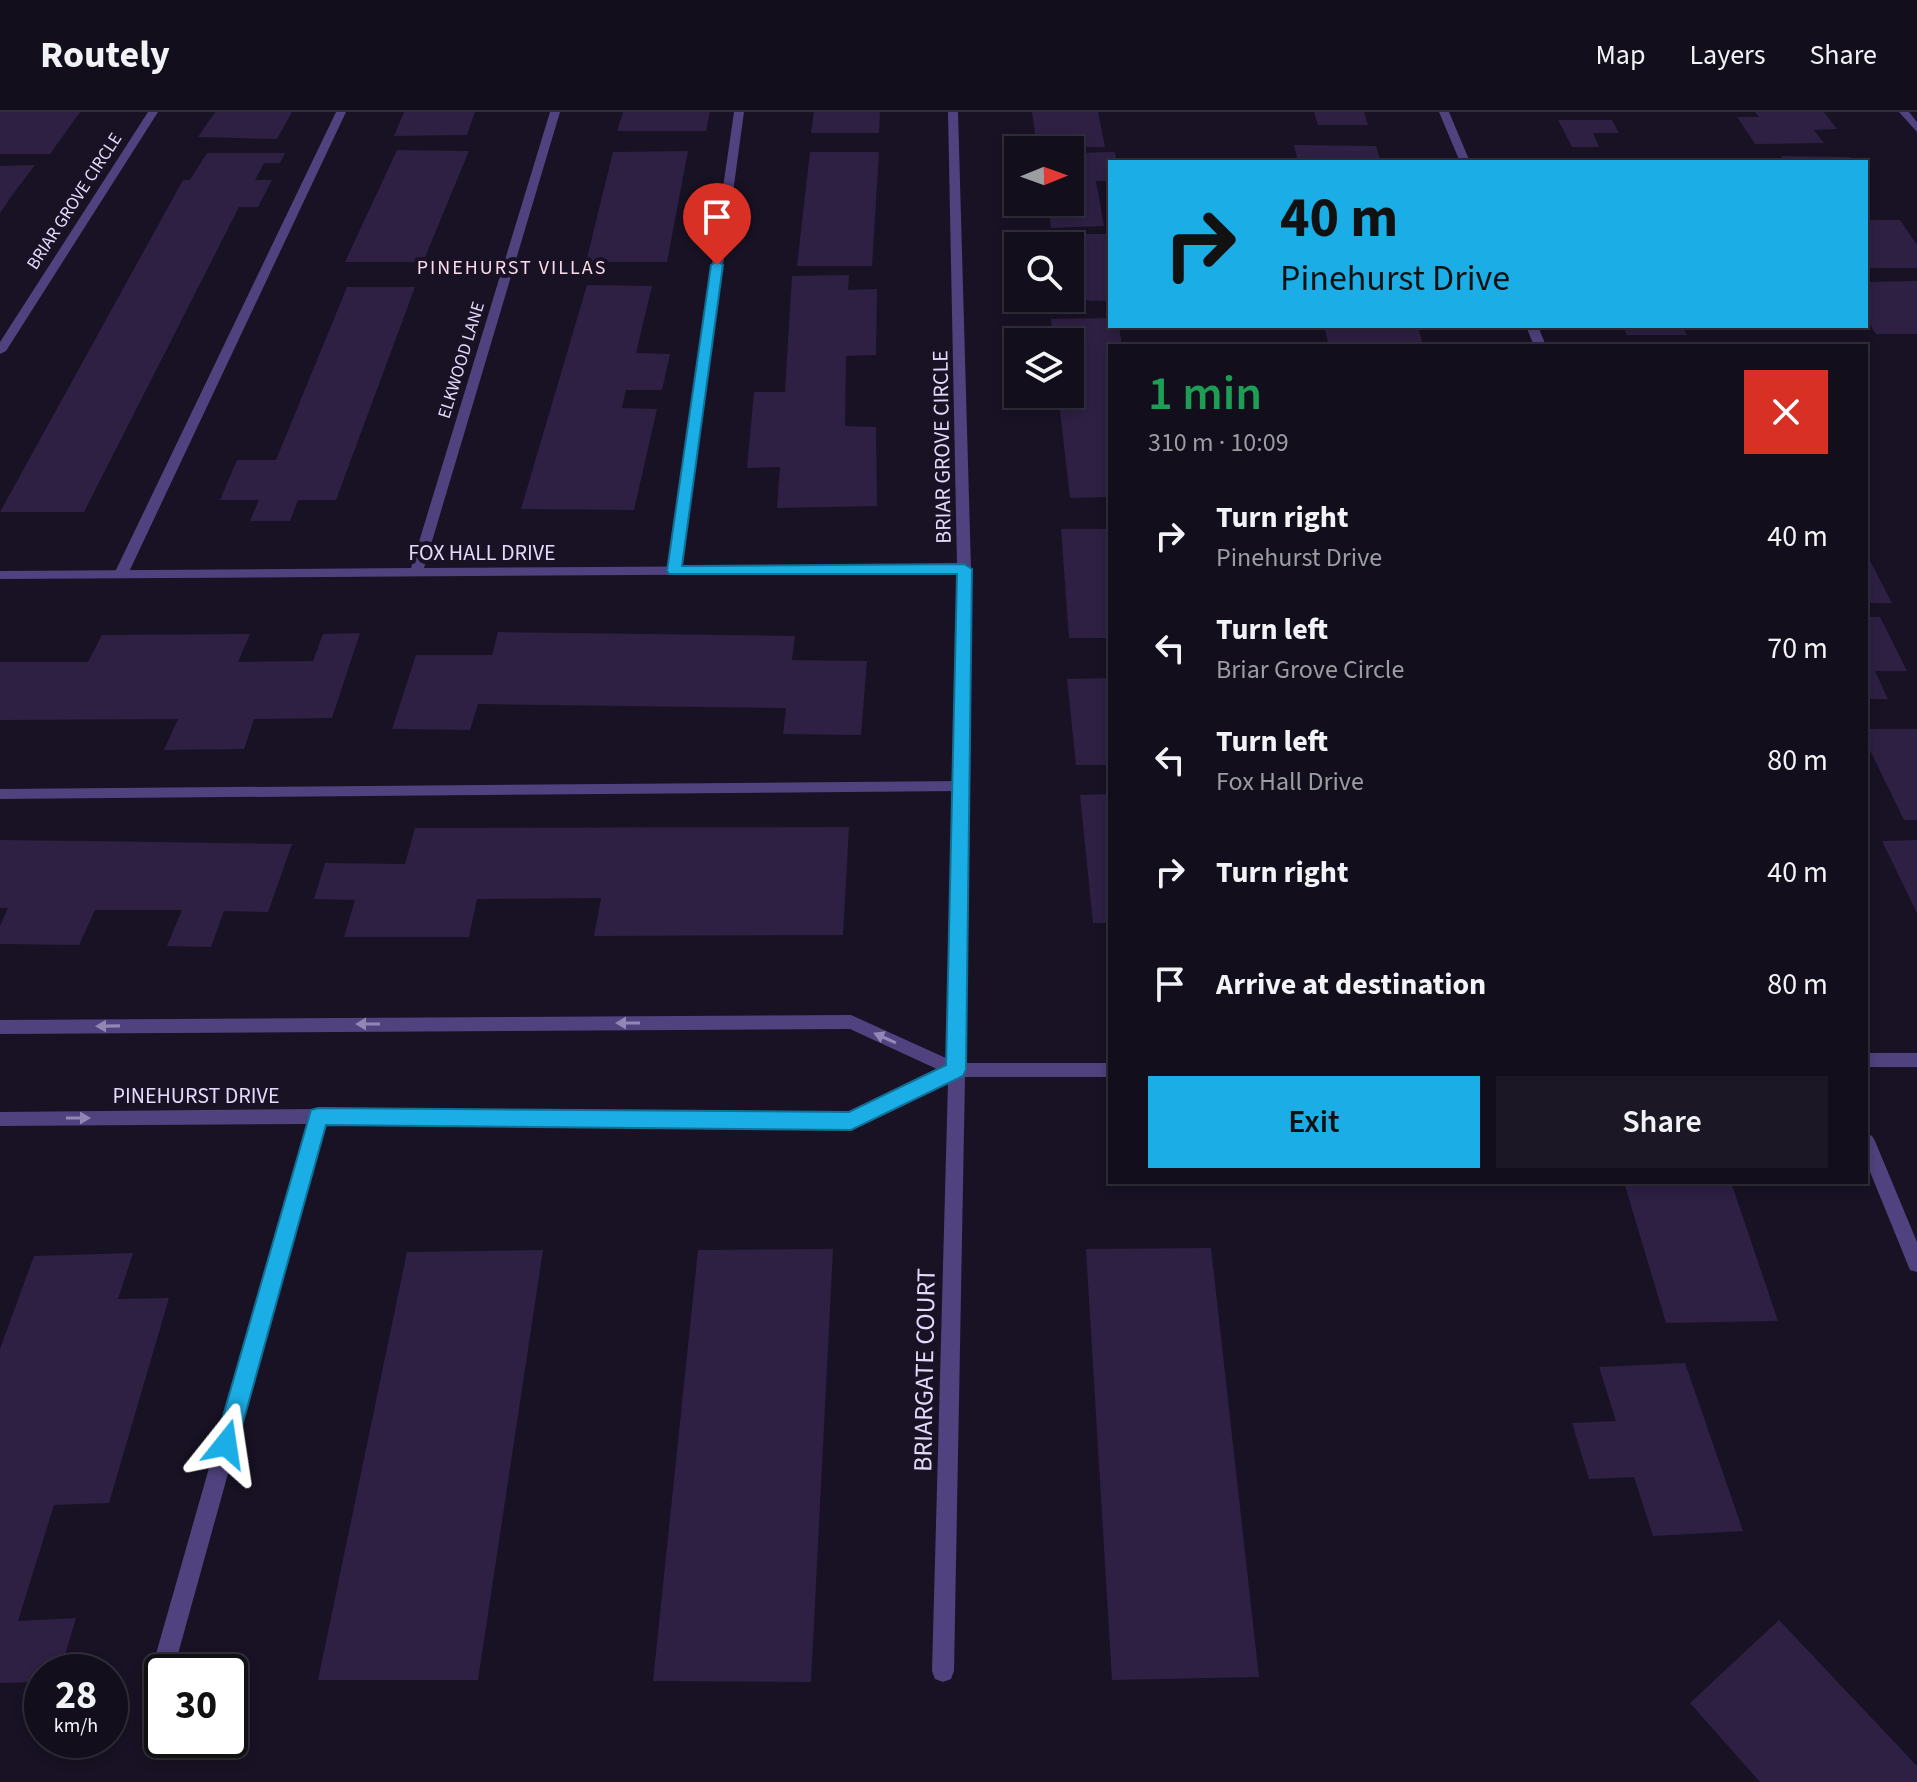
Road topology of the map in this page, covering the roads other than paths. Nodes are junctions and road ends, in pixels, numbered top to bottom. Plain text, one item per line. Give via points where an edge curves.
1 (153, 112) edge
2 (341, 112) edge
3 (555, 112) edge
4 (739, 112) edge
5 (953, 112) edge
6 (1444, 112) edge
7 (1904, 112) edge
8 (1917, 129) edge
9 (1464, 160) edge
10 (0, 351) edge
11 (964, 569) junction
12 (674, 571) junction
13 (416, 572) junction
14 (121, 574) junction
15 (0, 575) edge
16 (963, 786) junction
17 (0, 794) edge
18 (0, 1027) edge
19 (1868, 1060) edge
20 (1917, 1060) edge
21 (956, 1070) junction
22 (1108, 1070) edge
23 (318, 1116) junction
24 (0, 1119) edge
25 (1868, 1146) edge
26 (1917, 1264) edge
27 (167, 1654) edge
28 (943, 1671) dead end

1 - 10 street, BRIAR GROVE CIRCLE
2 - 14 street
3 - 13 street, ELKWOOD LANE
4 - 12 street
5 - 11 street, BRIAR GROVE CIRCLE
6 - 9 street
7 - 8 street
11 - 12 street, FOX HALL DRIVE
11 - 16 street, BRIAR GROVE CIRCLE
12 - 13 street, FOX HALL DRIVE
13 - 14 street, FOX HALL DRIVE
14 - 15 street, FOX HALL DRIVE
16 - 17 street
16 - 21 street, BRIAR GROVE CIRCLE
21 -> 18 street, PINEHURST DRIVE via 851,1022
19 - 20 street
21 - 22 street, PINEHURST DRIVE
21 - 23 street, PINEHURST DRIVE via 851,1121
21 - 28 street, BRIARGATE COURT
24 -> 23 street, PINEHURST DRIVE
23 - 27 street
25 - 26 street

